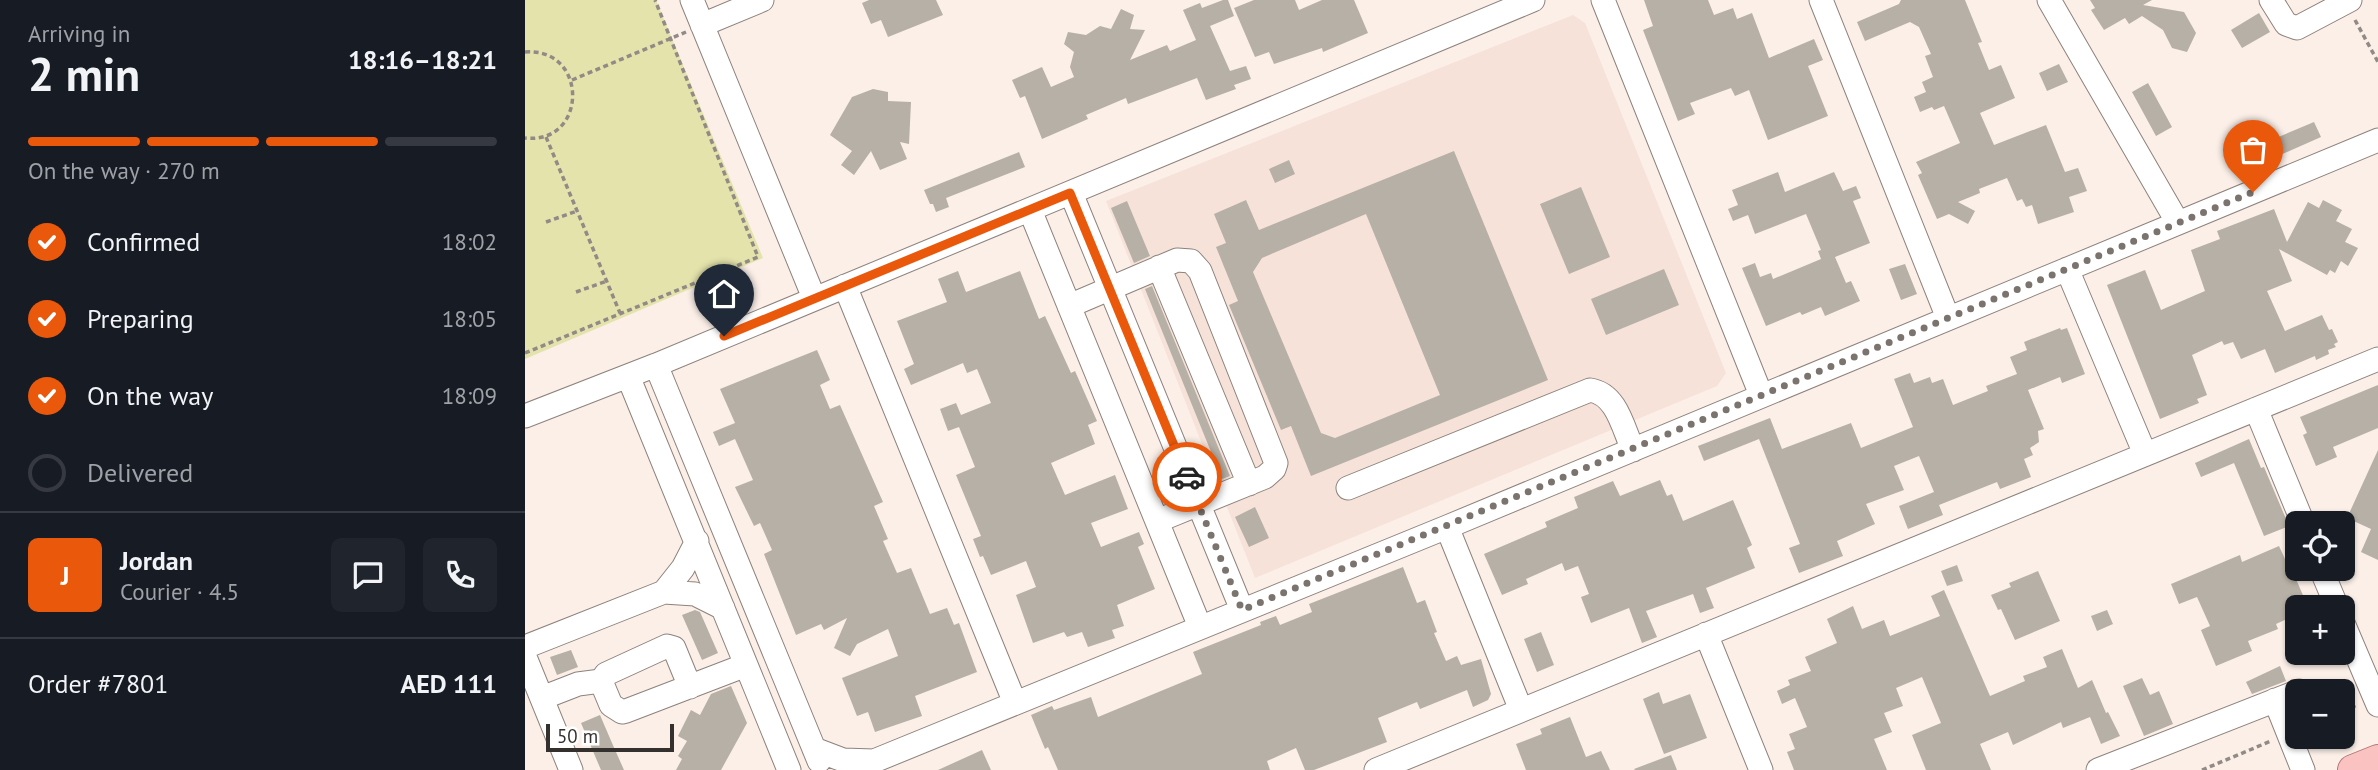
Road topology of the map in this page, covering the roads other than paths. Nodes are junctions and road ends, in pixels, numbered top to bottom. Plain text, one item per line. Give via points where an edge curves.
1 (692, 0) edge
2 (762, 0) edge
3 (1532, 0) edge
4 (1602, 0) edge
5 (1821, 0) edge
6 (2049, 0) edge
7 (2271, 0) edge
8 (2348, 1) edge
9 (702, 24) junction
10 (2378, 140) edge
11 (1070, 193) junction
12 (1030, 210) junction
13 (2178, 223) junction
14 (1159, 267) junction
15 (2067, 269) junction
16 (845, 286) junction
17 (1110, 289) junction
18 (814, 298) junction
19 (1069, 306) junction
20 (1948, 318) junction
21 (2378, 359) edge
22 (656, 365) junction
23 (628, 376) junction
24 (1761, 395) junction
25 (2256, 409) junction
26 (525, 416) edge
27 (1633, 450) junction
28 (2145, 454) junction
29 (1249, 484) junction
30 (1348, 488) dead end
31 (1199, 505) junction
32 (2298, 511) edge
33 (1157, 521) junction
34 (1447, 527) junction
35 (697, 541) junction
36 (664, 592) junction
37 (723, 608) junction
38 (1242, 610) junction
39 (1200, 627) junction
40 (1706, 634) junction
41 (2355, 644) edge
42 (525, 647) edge
43 (525, 657) edge
44 (747, 665) junction
45 (2371, 673) edge
46 (601, 681) junction
47 (690, 687) junction
48 (2285, 696) edge
49 (542, 698) junction
50 (2275, 700) junction
51 (1015, 703) junction
52 (2378, 705) edge
53 (1521, 710) junction
54 (818, 760) edge
55 (869, 765) edge
56 (571, 770) edge
57 (789, 770) edge
58 (1376, 770) edge
59 (1761, 770) edge
60 (2098, 770) edge
61 (2302, 770) edge

1 - 9 street
2 - 9 street
3 - 11 street
4 - 24 street
5 - 20 street
6 - 13 street
7 - 8 street via 2286,24 2297,28
9 - 18 street
10 - 13 street
11 - 12 street
11 - 17 street
12 - 16 street
12 - 19 street
13 - 15 street
14 - 17 street
14 - 29 street
14 - 29 street via 1184,259 1200,271 1275,457 1270,474
15 - 20 street
15 - 28 street
16 - 18 street
16 - 51 street
17 - 19 street
17 - 31 street
18 - 22 street
19 - 33 street
20 - 24 street
21 - 25 street
22 - 23 street
22 - 54 street
23 - 26 street
23 - 35 street
24 - 27 street
25 - 28 street
25 - 32 street
27 - 30 street via 1610,398 1590,390
27 - 34 street
28 - 40 street
29 - 31 street
31 - 33 street
31 - 38 street
33 - 39 street
34 - 38 street
34 - 53 street
35 - 36 street
35 - 37 street
36 - 37 street via 695,594
36 - 42 street
37 - 44 street
38 - 39 street
39 - 51 street
40 - 53 street
40 - 59 street
41 - 45 street
43 - 49 street
44 - 47 street
44 - 57 street
45 - 52 street
46 - 47 street via 611,705 622,712
46 - 47 street via 606,674 671,646
46 - 49 street
48 - 50 street
49 - 56 street
50 - 60 street
50 - 61 street
51 - 55 street
53 - 58 street
54 - 55 street

